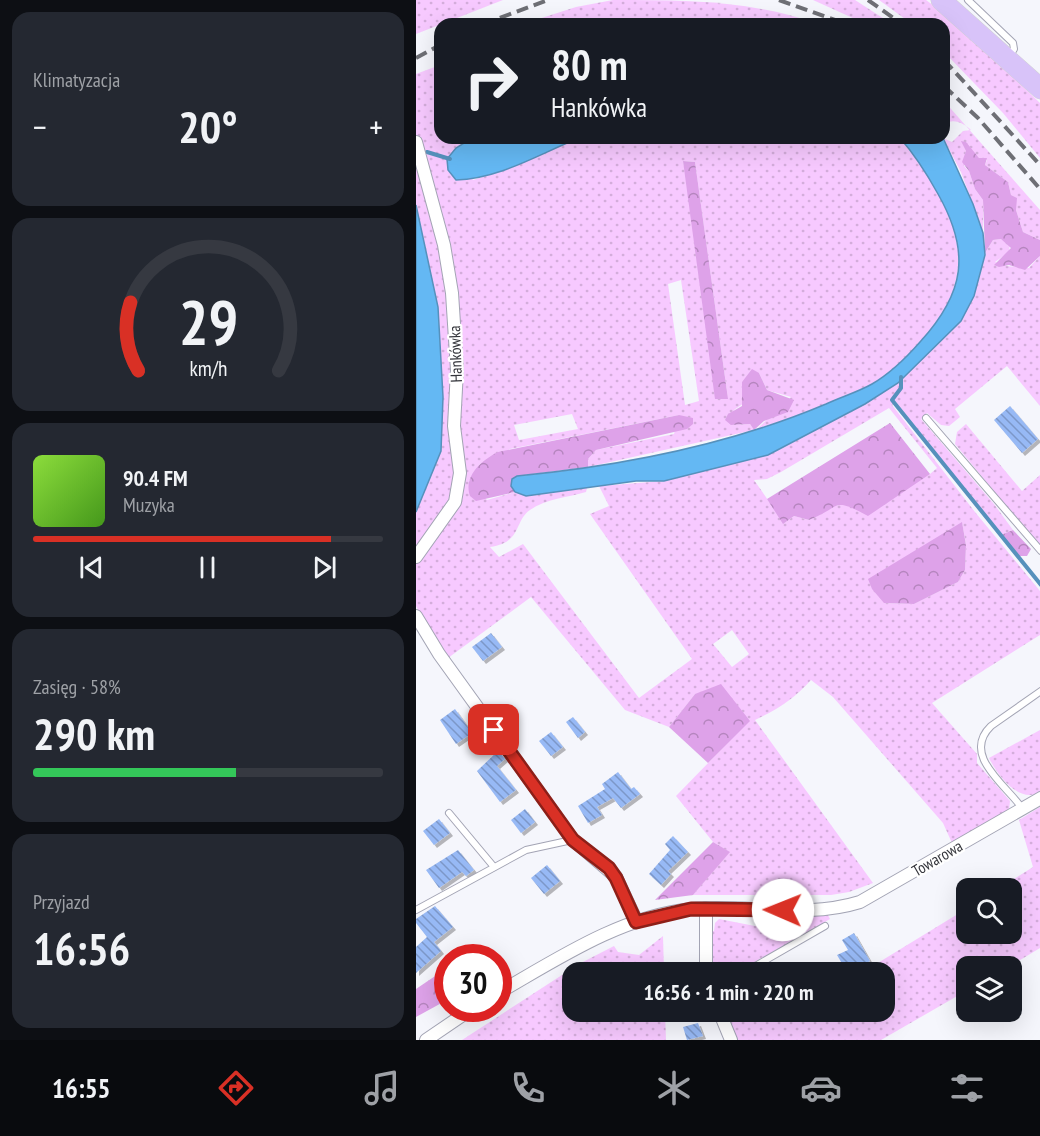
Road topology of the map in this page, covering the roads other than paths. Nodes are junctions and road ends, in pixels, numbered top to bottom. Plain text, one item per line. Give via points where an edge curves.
1 (941, 0) edge
2 (968, 0) edge
3 (1011, 51) junction
4 (1040, 89) edge
5 (416, 142) edge
6 (926, 418) dead end
7 (1040, 551) edge
8 (416, 557) edge
9 (416, 616) edge
10 (1040, 691) edge
11 (1040, 798) edge
12 (1022, 808) junction
13 (449, 813) dead end
14 (573, 840) junction
15 (494, 867) junction
16 (706, 908) junction
17 (416, 910) edge
18 (636, 922) junction
19 (825, 926) dead end
20 (707, 962) edge
21 (762, 962) edge
22 (512, 985) edge
23 (452, 1022) edge
24 (724, 1022) edge
25 (426, 1040) edge
26 (731, 1040) edge

1 - 3 main road
2 - 3 lane
3 - 4 main road
5 - 8 street, Hankówka via 444,245 452,293 457,370 454,426 460,473 455,502
6 - 7 lane
9 - 14 street
10 - 12 lane via 991,726 980,744 983,761
11 - 12 street, Towarowa
12 - 16 street, Towarowa via 871,897 852,904 783,910
13 - 15 lane
14 - 15 lane via 526,850
14 - 18 street via 609,868
15 - 17 lane
16 - 18 street, Towarowa
16 - 20 street
18 - 22 street, Towarowa via 577,947
19 - 21 lane
23 - 25 street
24 - 26 street

